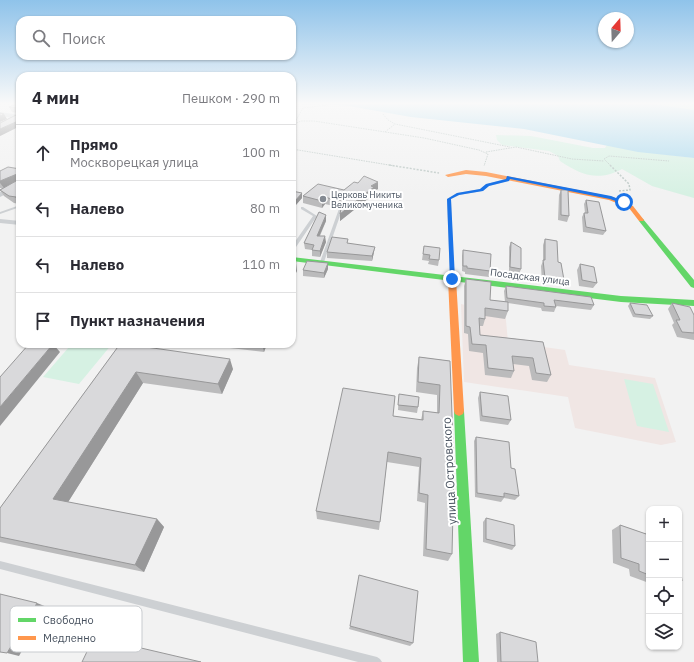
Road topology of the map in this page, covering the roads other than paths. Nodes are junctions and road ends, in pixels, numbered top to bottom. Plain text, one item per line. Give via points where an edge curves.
1 (448, 175) road end
2 (508, 177) junction
3 (16, 186) edge
4 (0, 195) edge
5 (16, 207) edge
6 (341, 207) edge
7 (302, 208) dead end
8 (0, 213) edge
9 (0, 221) edge
10 (16, 223) edge
11 (296, 243) edge
12 (296, 259) edge
13 (322, 262) junction
14 (452, 279) junction
15 (694, 286) edge
16 (694, 303) edge
17 (0, 566) edge
18 (377, 662) edge
19 (471, 662) edge

1 - 2 street via 472,173
2 - 14 lane via 507,180 488,185 481,190 458,194 449,199
2 - 15 street via 611,198 631,207
3 - 4 street
5 - 8 lane
6 - 13 lane
7 - 11 lane via 315,216
9 - 10 street
12 - 13 street, Посадская улица
13 - 14 street, Посадская улица
14 - 16 street, Посадская улица via 621,299
14 - 19 street, улица Островского
17 - 18 lane

